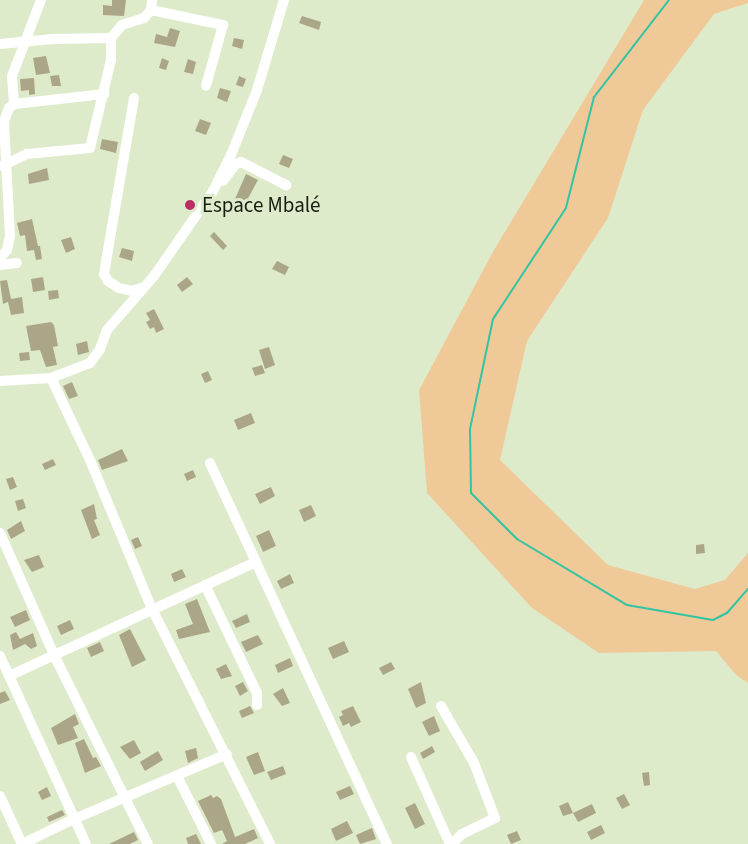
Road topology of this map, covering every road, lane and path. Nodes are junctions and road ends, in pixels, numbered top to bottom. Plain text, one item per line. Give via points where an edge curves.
1 (41, 0) edge
2 (284, 0) edge
3 (152, 5) edge
4 (111, 38) junction
5 (27, 41) junction
6 (0, 44) edge
7 (206, 86) dead end
8 (104, 94) junction
9 (134, 98) dead end
10 (14, 104) junction
11 (2, 166) edge
12 (286, 185) dead end
13 (213, 192) junction
14 (0, 258) edge
15 (17, 263) dead end
16 (0, 266) edge
17 (144, 287) junction
18 (51, 378) junction
19 (0, 381) edge
20 (210, 463) dead end
21 (0, 533) edge
22 (256, 562) junction
23 (205, 585) junction
24 (152, 609) junction
25 (54, 655) junction
26 (1, 662) edge
27 (9, 676) junction
28 (257, 705) dead end
29 (441, 706) dead end
30 (227, 754) junction
31 (411, 757) dead end
32 (177, 776) junction
33 (0, 796) edge
34 (126, 797) junction
35 (74, 819) junction
36 (22, 844) edge
37 (86, 844) edge
38 (148, 844) edge
39 (211, 844) edge
40 (270, 844) edge
41 (387, 844) edge
42 (451, 844) edge

1 - 5 street
2 - 13 street via 256,90
3 - 4 street via 142,20 123,25
3 - 7 street via 223,25
4 - 5 street
4 - 8 street
5 - 6 street
5 - 10 street via 11,81
8 - 10 street
8 - 11 street via 90,148 27,154
9 - 17 street via 104,274 119,288 132,291
10 - 11 street via 4,121
11 - 14 street via 10,236 7,250
12 - 13 street via 239,162
13 - 17 street
15 - 16 street
17 - 18 street via 107,330 90,363
18 - 19 street
18 - 24 street
20 - 22 street
21 - 25 street
22 - 23 street
22 - 41 street
23 - 24 street
23 - 28 street via 257,693
24 - 25 street
24 - 30 street
25 - 27 street
25 - 34 street
26 - 27 street
27 - 35 street
29 - 42 street via 474,763 495,818 462,834
30 - 32 street
30 - 40 street
31 - 42 street
32 - 34 street
32 - 39 street
33 - 36 street
34 - 35 street
34 - 38 street
35 - 36 street
35 - 37 street

